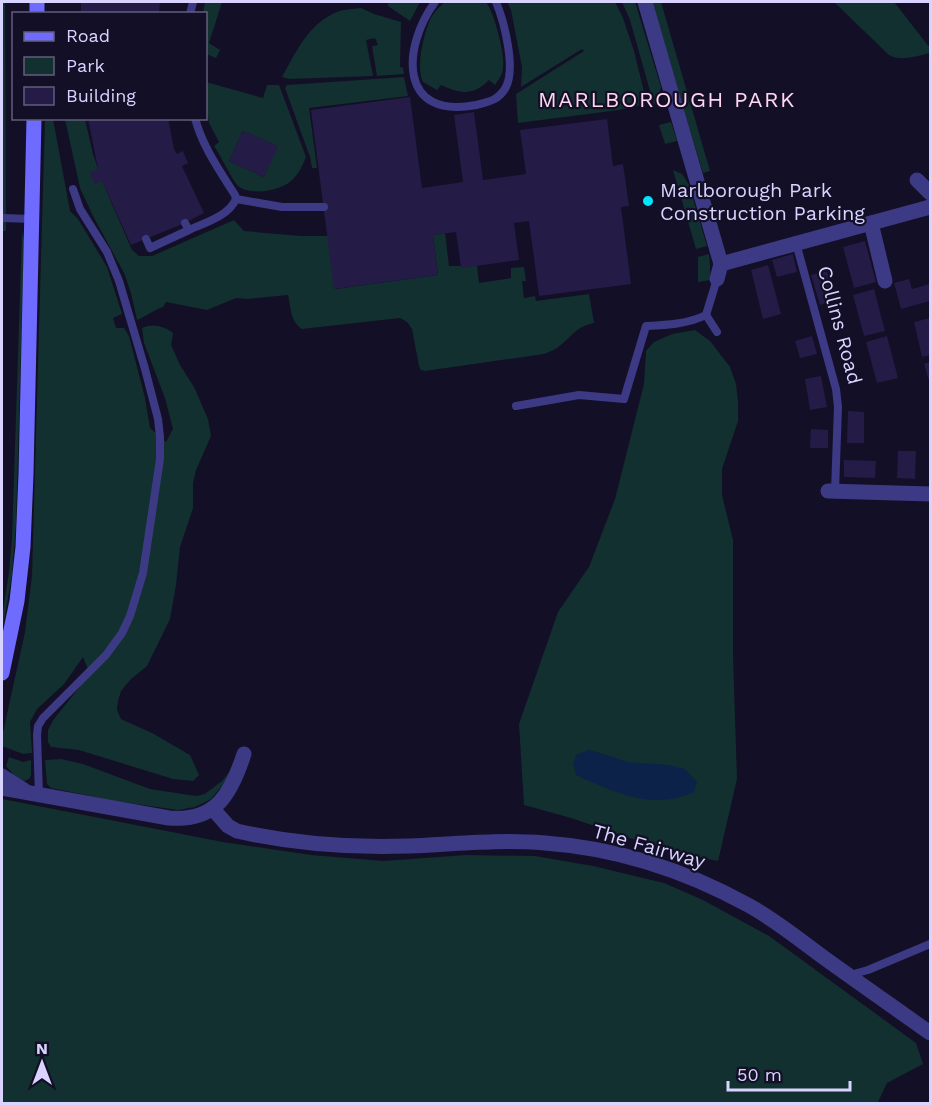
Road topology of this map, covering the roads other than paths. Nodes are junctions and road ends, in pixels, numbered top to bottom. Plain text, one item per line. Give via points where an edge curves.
1 (435, 2) edge
2 (496, 2) edge
3 (645, 2) edge
4 (34, 120) edge
5 (196, 120) edge
6 (917, 180) dead end
7 (73, 189) dead end
8 (930, 193) edge
9 (236, 199) junction
10 (324, 207) dead end
11 (930, 207) edge
12 (2, 218) edge
13 (31, 219) junction
14 (871, 223) junction
15 (146, 239) dead end
16 (796, 243) junction
17 (719, 272) junction
18 (885, 281) dead end
19 (706, 315) junction
20 (717, 332) dead end
21 (516, 406) dead end
22 (832, 491) joint
23 (930, 494) edge
24 (2, 673) edge
25 (244, 754) dead end
26 (2, 776) edge
27 (2, 788) edge
28 (33, 794) junction
29 (213, 808) junction
30 (930, 945) edge
31 (848, 975) junction
32 (930, 1033) edge

1 - 2 lane via 419,31 414,75 426,98 442,107 457,108 492,102 506,87 510,75 508,48
3 - 17 street
4 - 13 main road
5 - 9 lane
6 - 8 street
7 - 28 lane via 118,280 158,419 160,459 143,573 130,616 106,655 38,726
9 - 10 lane via 282,207
9 - 15 lane via 222,214 187,226 150,248
11 - 14 street
12 - 13 lane
13 - 24 main road via 22,557
14 - 16 street
14 - 18 street
16 - 17 street
16 - 22 lane, Collins Road via 837,388
17 - 19 lane
19 - 20 lane
19 - 21 lane via 680,323 646,326 624,399 579,395
22 - 23 street, Collins Road
25 - 29 street via 230,790
26 - 28 street
27 - 28 street
28 - 29 street via 179,819 195,817
29 - 31 street, The Fairway via 237,831 307,842 379,846 518,842 570,845 647,862 750,906
30 - 31 lane
31 - 32 street, The Fairway

